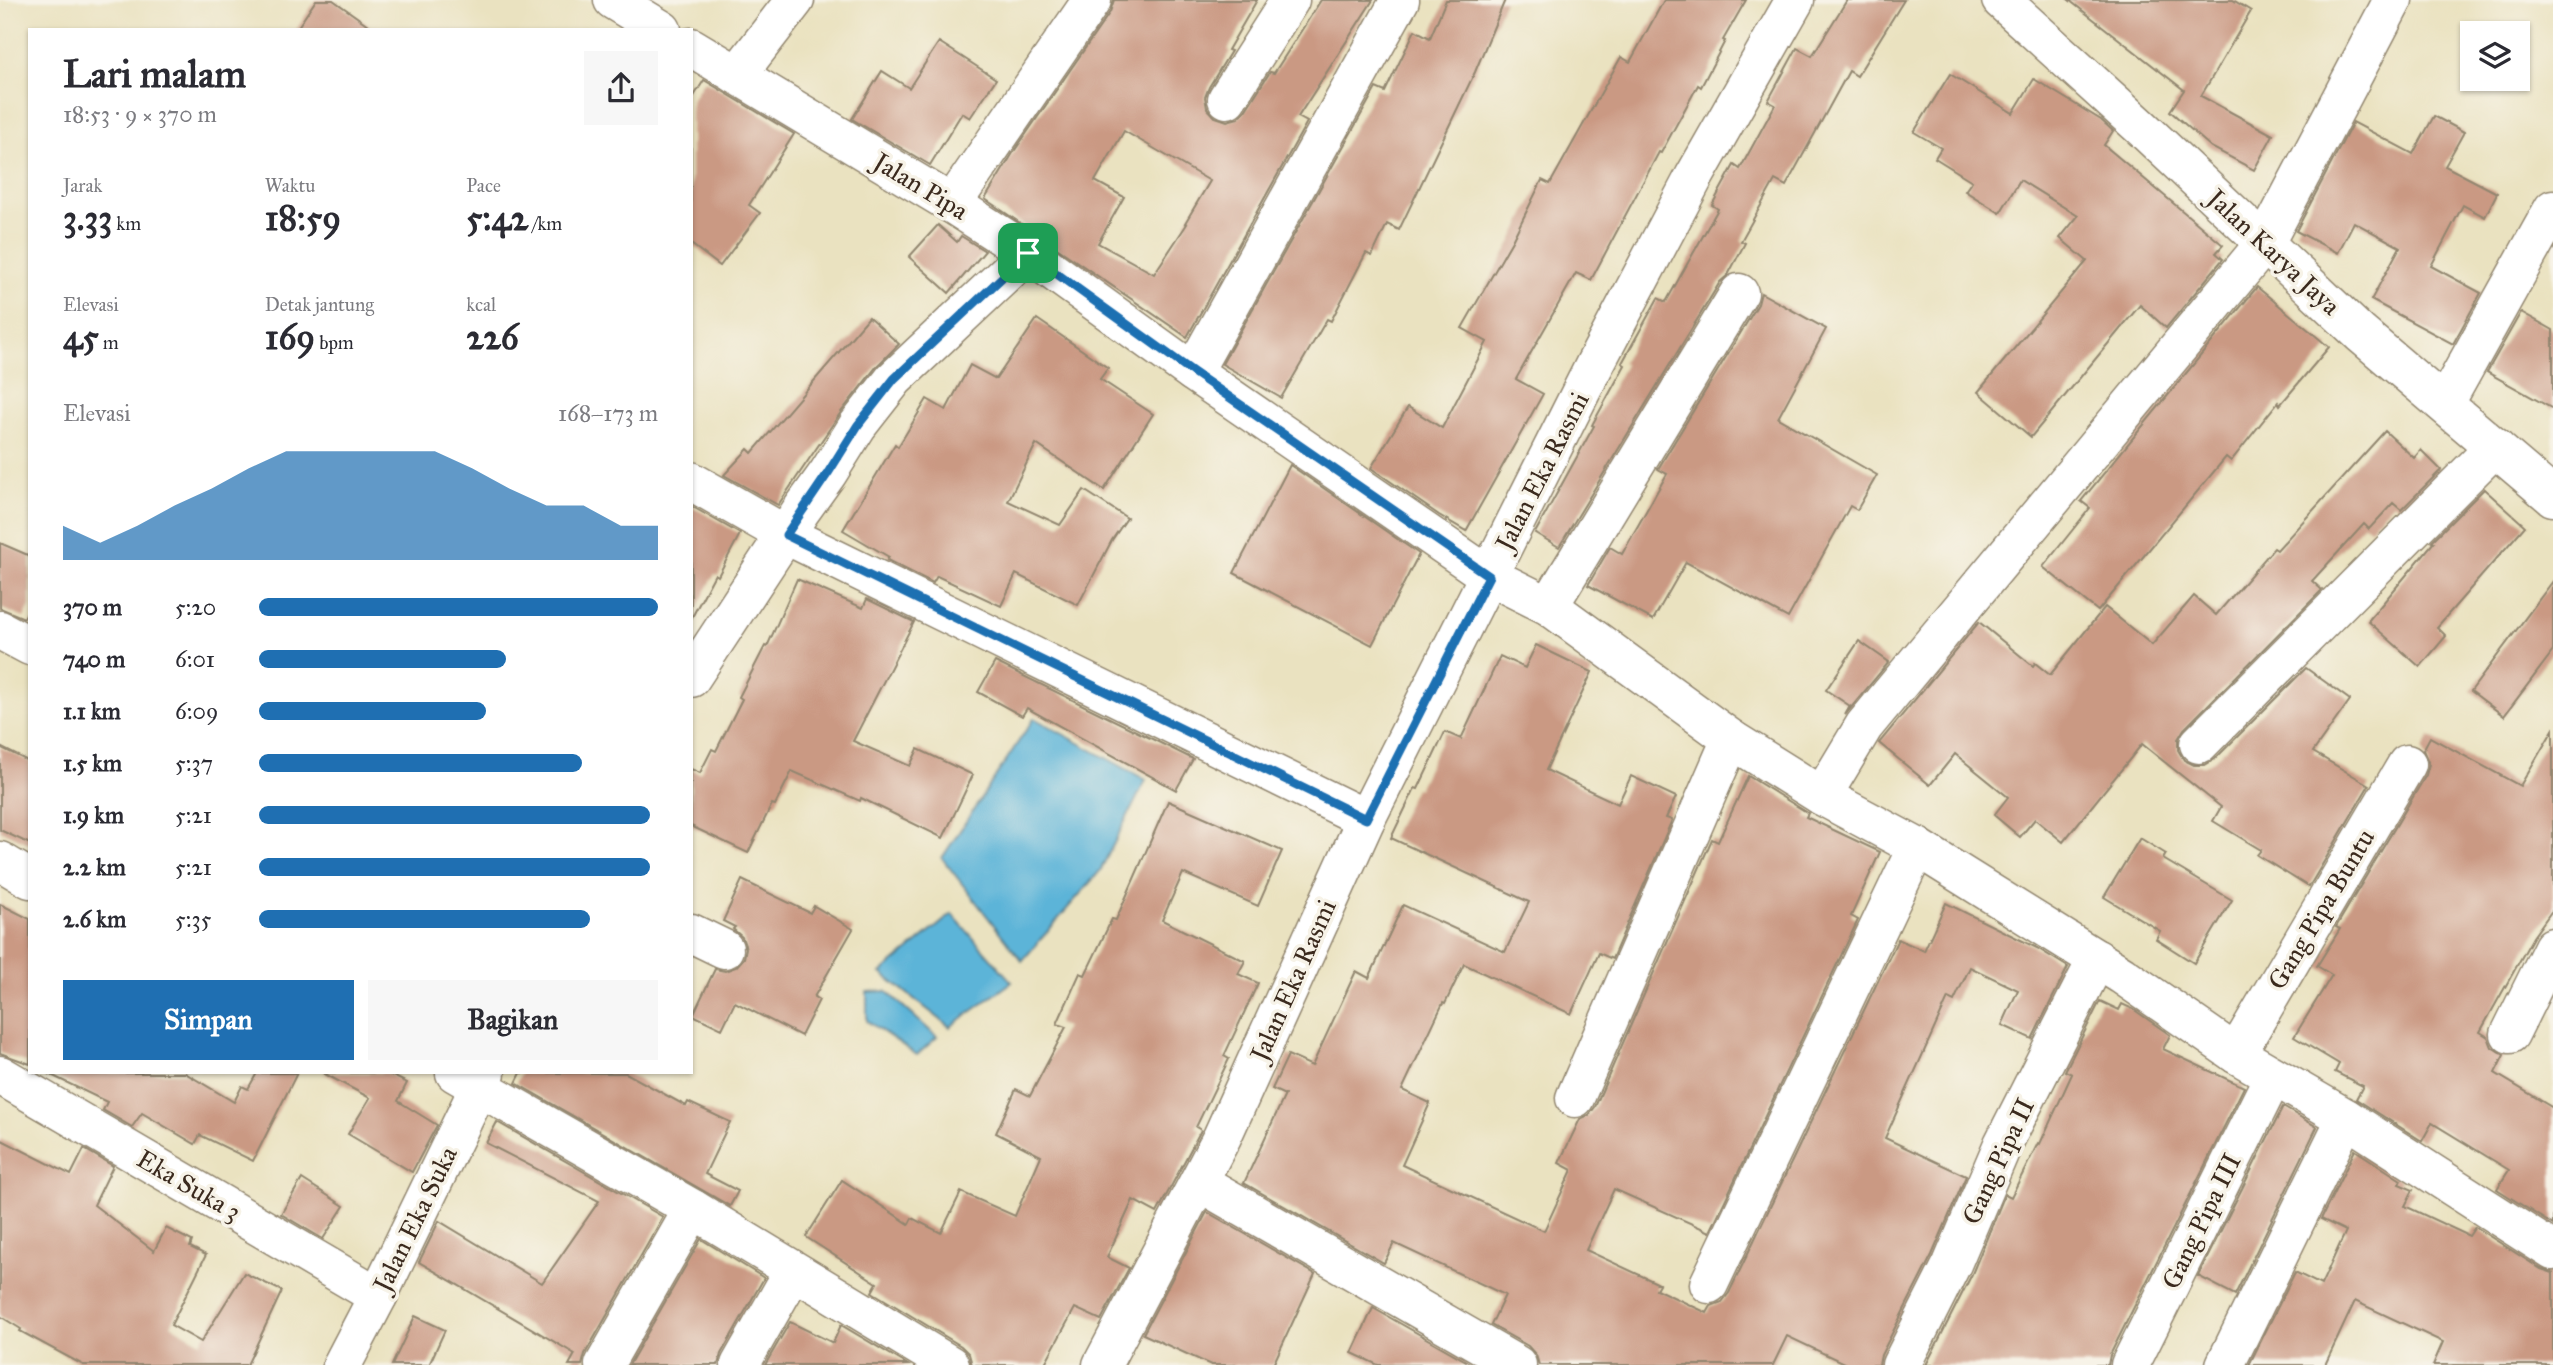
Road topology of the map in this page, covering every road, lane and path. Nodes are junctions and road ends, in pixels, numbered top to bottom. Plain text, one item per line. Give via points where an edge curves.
1 (613, 0) edge
2 (795, 0) edge
3 (1092, 0) edge
4 (1290, 0) edge
5 (1400, 0) edge
6 (1795, 0) edge
7 (2001, 0) edge
8 (2393, 0) edge
9 (660, 28) edge
10 (693, 48) edge
11 (737, 75) junction
12 (1227, 99) dead end
13 (952, 204) junction
14 (2553, 209) edge
15 (2265, 243) junction
16 (1028, 253) junction
17 (1739, 293) dead end
18 (1193, 372) junction
19 (2445, 403) junction
20 (2495, 447) junction
21 (693, 482) edge
22 (2553, 497) edge
23 (786, 535) junction
24 (1489, 576) junction
25 (1549, 606) junction
26 (0, 630) edge
27 (28, 645) edge
28 (693, 675) edge
29 (1731, 739) junction
30 (2199, 744) dead end
31 (2407, 764) dead end
32 (1822, 796) junction
33 (1366, 819) junction
34 (1917, 847) junction
35 (0, 862) edge
36 (28, 878) edge
37 (2553, 947) edge
38 (2097, 959) junction
39 (2510, 1034) dead end
40 (2236, 1054) junction
41 (0, 1075) edge
42 (2273, 1077) junction
43 (473, 1078) edge
44 (1575, 1098) dead end
45 (2346, 1118) junction
46 (1199, 1182) junction
47 (692, 1209) junction
48 (2553, 1251) edge
49 (793, 1272) junction
50 (1709, 1284) dead end
51 (378, 1296) junction
52 (342, 1365) edge
53 (604, 1365) edge
54 (740, 1365) edge
55 (950, 1365) edge
56 (1101, 1365) edge
57 (1517, 1365) edge
58 (1901, 1365) edge
59 (2130, 1365) edge
60 (2225, 1365) edge

1 - 9 street
2 - 11 street
3 - 13 street
4 - 12 street
5 - 18 street
6 - 24 street, Jalan Eka Rasmi via 1687,188
7 - 15 street, Jalan Karya Jaya
8 - 15 street
10 - 11 street, Jalan Pipa
11 - 13 street, Jalan Pipa
13 - 16 street, Jalan Pipa
14 - 19 street
15 - 19 street, Jalan Karya Jaya via 2361,334
15 - 32 street via 1864,726
16 - 18 street, Jalan Pipa
16 - 23 street via 894,379
17 - 25 street
18 - 24 street, Jalan Pipa
19 - 20 street, Jalan Karya Jaya
20 - 22 street, Jalan Karya Jaya
20 - 30 street
21 - 23 street
23 - 28 street
23 - 33 street
24 - 25 street, Jalan Pipa
24 - 33 street, Jalan Eka Rasmi
25 - 29 street, Jalan Pipa
26 - 27 street
29 - 32 street, Jalan Pipa
29 - 44 street
31 - 40 street, Gang Pipa Buntu
32 - 34 street, Jalan Pipa
33 - 46 street, Jalan Eka Rasmi
34 - 38 street, Jalan Pipa
34 - 50 street
35 - 36 street
37 - 39 street
38 - 40 street, Jalan Pipa
38 - 58 street, Gang Pipa II via 2003,1144 1952,1264
40 - 42 street, Jalan Pipa
41 - 51 street, Eka Suka 3
42 - 45 street, Jalan Pipa
42 - 59 street, Gang Pipa III
43 - 47 street
43 - 51 street, Jalan Eka Suka
45 - 48 street, Jalan Pipa
45 - 60 street
46 - 56 street, Jalan Eka Rasmi
46 - 57 street
47 - 49 street
47 - 53 street
49 - 54 street
49 - 55 street
51 - 52 street, Jalan Eka Suka

